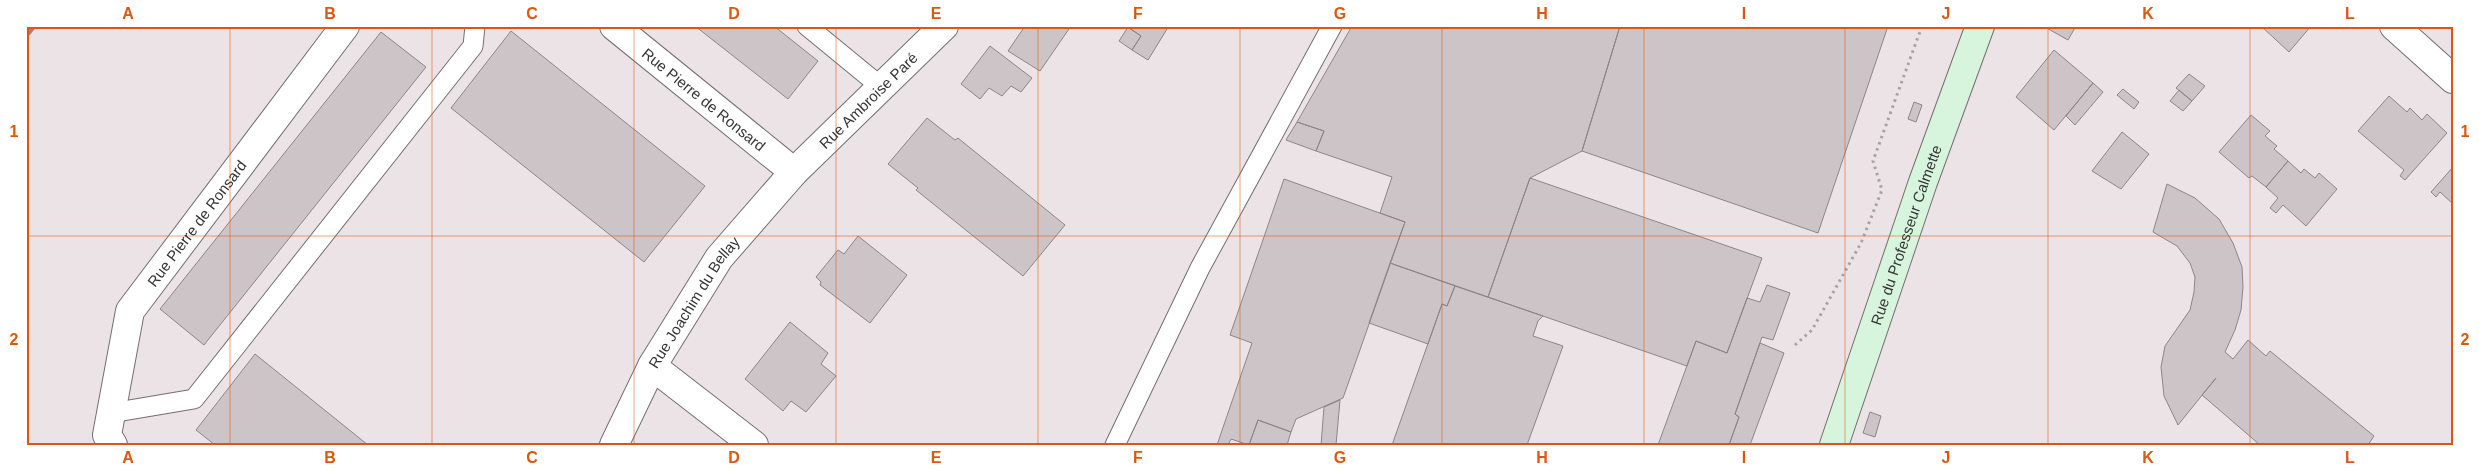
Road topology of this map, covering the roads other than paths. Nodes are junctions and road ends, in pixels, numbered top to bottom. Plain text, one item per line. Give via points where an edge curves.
1 (345, 26) edge
2 (475, 26) edge
3 (614, 26) edge
4 (807, 26) edge
5 (944, 26) edge
6 (1332, 26) edge
7 (1980, 26) edge
8 (2394, 26) edge
9 (2453, 79) edge
10 (880, 86) junction
11 (794, 172) junction
12 (652, 366) junction
13 (111, 413) junction
14 (113, 445) edge
15 (614, 445) edge
16 (754, 445) edge
17 (1115, 445) edge
18 (1834, 445) edge

1 - 13 street, Rue Pierre de Ronsard via 130,311
2 - 13 lane via 473,46 194,399
3 - 11 street, Rue Pierre de Ronsard
4 - 10 lane
5 - 10 street, Rue Ambroise Paré
6 - 17 lane via 1200,268
7 - 18 main road, Rue du Professeur Calmette
8 - 9 street
10 - 11 street, Rue Ambroise Paré
11 - 12 street, Rue Joachim du Bellay via 719,258
12 - 15 street, Rue Joachim du Bellay
12 - 16 street
13 - 14 street, Rue Pierre de Ronsard via 107,435

